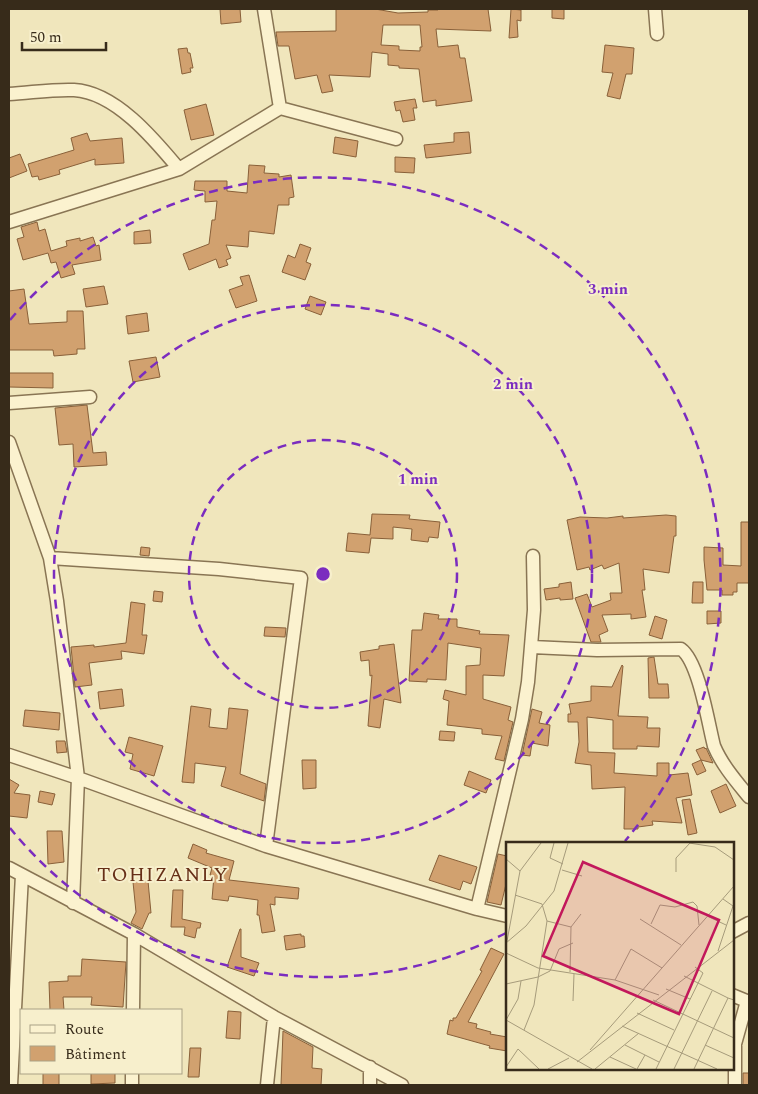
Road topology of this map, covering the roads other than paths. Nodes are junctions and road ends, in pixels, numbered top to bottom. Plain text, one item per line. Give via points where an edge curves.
1 (264, 9) edge
2 (655, 9) edge
3 (657, 34) dead end
4 (9, 94) edge
5 (280, 108) junction
6 (396, 139) dead end
7 (179, 168) junction
8 (9, 222) edge
9 (90, 397) dead end
10 (9, 403) edge
11 (9, 442) edge
12 (533, 556) dead end
13 (50, 558) junction
14 (532, 647) junction
15 (9, 755) edge
16 (78, 778) junction
17 (749, 797) edge
18 (266, 846) junction
19 (9, 868) edge
20 (22, 875) junction
21 (73, 903) junction
22 (477, 909) junction
23 (506, 916) edge
24 (749, 923) edge
25 (733, 931) edge
26 (134, 934) junction
27 (733, 995) edge
28 (748, 1001) edge
29 (133, 1009) edge
30 (274, 1017) junction
31 (370, 1067) junction
32 (11, 1085) edge
33 (267, 1085) edge
34 (370, 1085) edge
35 (402, 1085) edge
36 (735, 1085) edge

1 - 5 street
2 - 3 street
4 - 7 street via 75,90 96,95 122,110
5 - 6 street
5 - 7 street
7 - 8 street
9 - 10 street
11 - 13 street
12 - 14 street
13 - 16 street
13 - 18 street via 301,578
14 - 17 street via 681,649 689,657 696,675 718,755
14 - 22 street via 522,719
15 - 16 street
16 - 18 street
16 - 21 street
18 - 22 street
19 - 20 street
20 - 21 street
20 - 32 street
21 - 26 street
22 - 23 street
24 - 25 street
26 - 29 street
26 - 30 street
27 - 28 street
28 - 36 street via 735,1044
30 - 31 street
30 - 33 street
31 - 34 street
31 - 35 street

